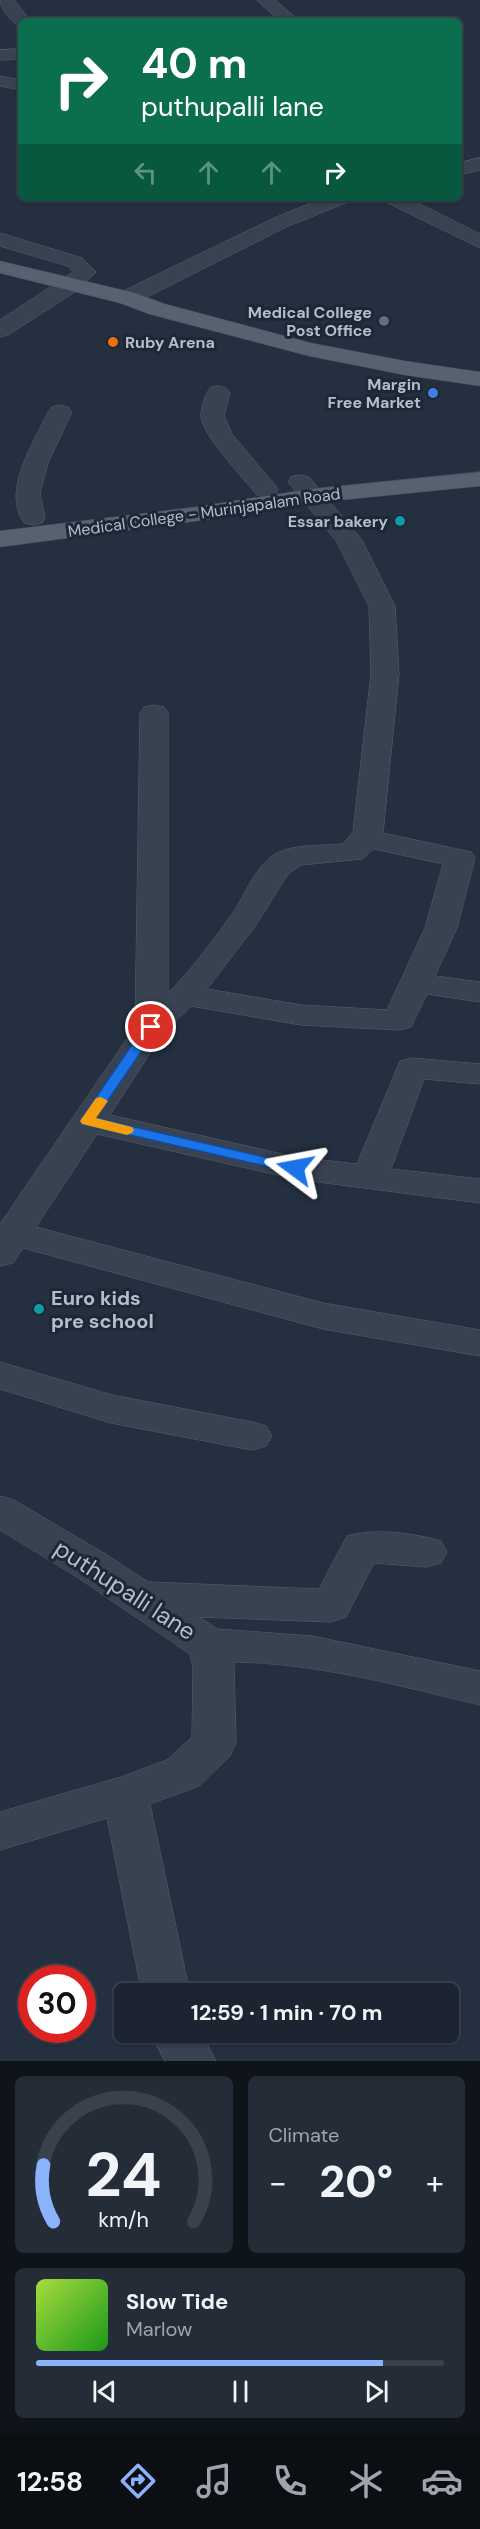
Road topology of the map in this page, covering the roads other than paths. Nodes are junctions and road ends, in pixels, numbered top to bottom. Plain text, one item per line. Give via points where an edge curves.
1 (5, 0) edge
2 (265, 0) edge
3 (20, 18) edge
4 (287, 18) edge
5 (18, 54) edge
6 (0, 55) edge
7 (0, 81) edge
8 (18, 84) edge
9 (480, 164) edge
10 (462, 168) edge
11 (334, 201) edge
12 (399, 201) edge
13 (0, 239) edge
14 (480, 242) edge
15 (0, 267) edge
16 (69, 285) junction
17 (127, 298) junction
18 (0, 330) edge
19 (480, 379) edge
20 (218, 393) dead end
21 (60, 412) dead end
22 (480, 464) edge
23 (480, 478) edge
24 (305, 489) junction
25 (266, 490) junction
26 (33, 518) junction
27 (0, 522) edge
28 (0, 539) edge
29 (154, 713) dead end
30 (365, 838) junction
31 (416, 983) junction
32 (480, 992) edge
33 (184, 995) junction
34 (151, 1027) junction
35 (480, 1074) edge
36 (87, 1121) junction
37 (370, 1178) junction
38 (480, 1191) edge
39 (6, 1244) edge
40 (480, 1343) edge
41 (0, 1375) edge
42 (252, 1436) dead end
43 (0, 1511) edge
44 (426, 1552) dead end
45 (139, 1598) junction
46 (209, 1645) junction
47 (480, 1688) edge
48 (125, 1794) junction
49 (0, 1831) edge
50 (164, 1983) edge
51 (181, 2043) edge
52 (191, 2061) edge

1 - 3 street
2 - 4 street
5 - 6 street
7 - 8 street
9 - 10 street
11 - 17 street via 279,223
12 - 14 street
13 - 16 street via 75,262 85,272
15 - 16 main road
16 - 17 main road
16 - 18 street
17 - 19 main road via 309,349
20 - 25 street via 212,416 221,436
21 - 26 street via 36,463 28,493
22 - 24 main road
23 - 24 main road, Medical College - Murinjapalam Road
24 - 25 main road
24 - 28 main road, Medical College - Murinjapalam Road via 196,514
24 - 30 street via 349,540 382,606 385,674
25 - 26 main road
26 - 27 main road
29 - 34 street
30 - 31 street via 460,858 441,928
30 - 33 street via 351,853 299,856 283,863
31 - 32 street
31 - 33 street via 399,1020 301,1015
33 - 34 street
34 - 36 street
35 - 37 street via 412,1068
36 - 37 street via 295,1168
36 - 39 street
37 - 38 street
39 - 40 street via 322,1316
41 - 42 street via 111,1409
43 - 45 street, puthupalli lane
44 - 45 street via 362,1547 331,1606
45 - 46 street, puthupalli lane
46 - 47 street via 328,1654
46 - 48 street, puthupalli lane via 214,1667 213,1743 183,1773
48 - 49 street, puthupalli lane
48 - 50 street
51 - 52 street

